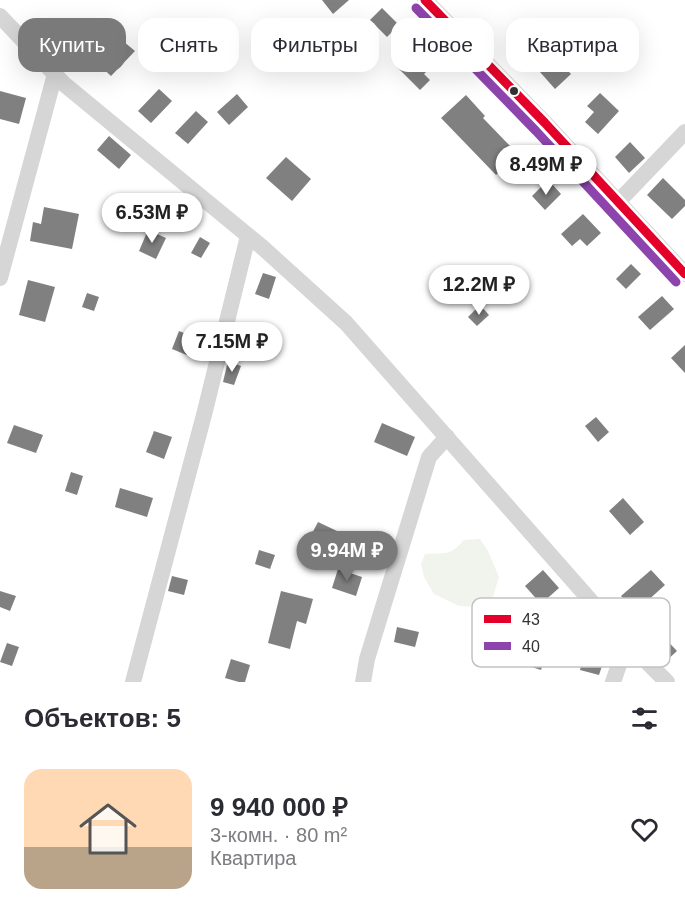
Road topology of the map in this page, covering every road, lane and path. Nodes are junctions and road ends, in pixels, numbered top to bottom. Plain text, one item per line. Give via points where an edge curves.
1 (425, 0) edge
2 (0, 16) edge
3 (55, 74) junction
4 (685, 132) edge
5 (618, 202) junction
6 (248, 236) junction
7 (685, 274) edge
8 (0, 278) edge
9 (447, 437) junction
10 (588, 598) edge
11 (618, 667) edge
12 (652, 667) edge
13 (133, 682) edge
14 (363, 682) edge
15 (613, 682) edge
16 (667, 682) edge

1 - 5 street
2 - 3 street
3 - 6 street
3 - 8 street
4 - 5 street
5 - 7 street
6 - 9 street via 346,323
6 - 13 street
9 - 10 street
9 - 14 street via 429,457
11 - 15 street
12 - 16 street

